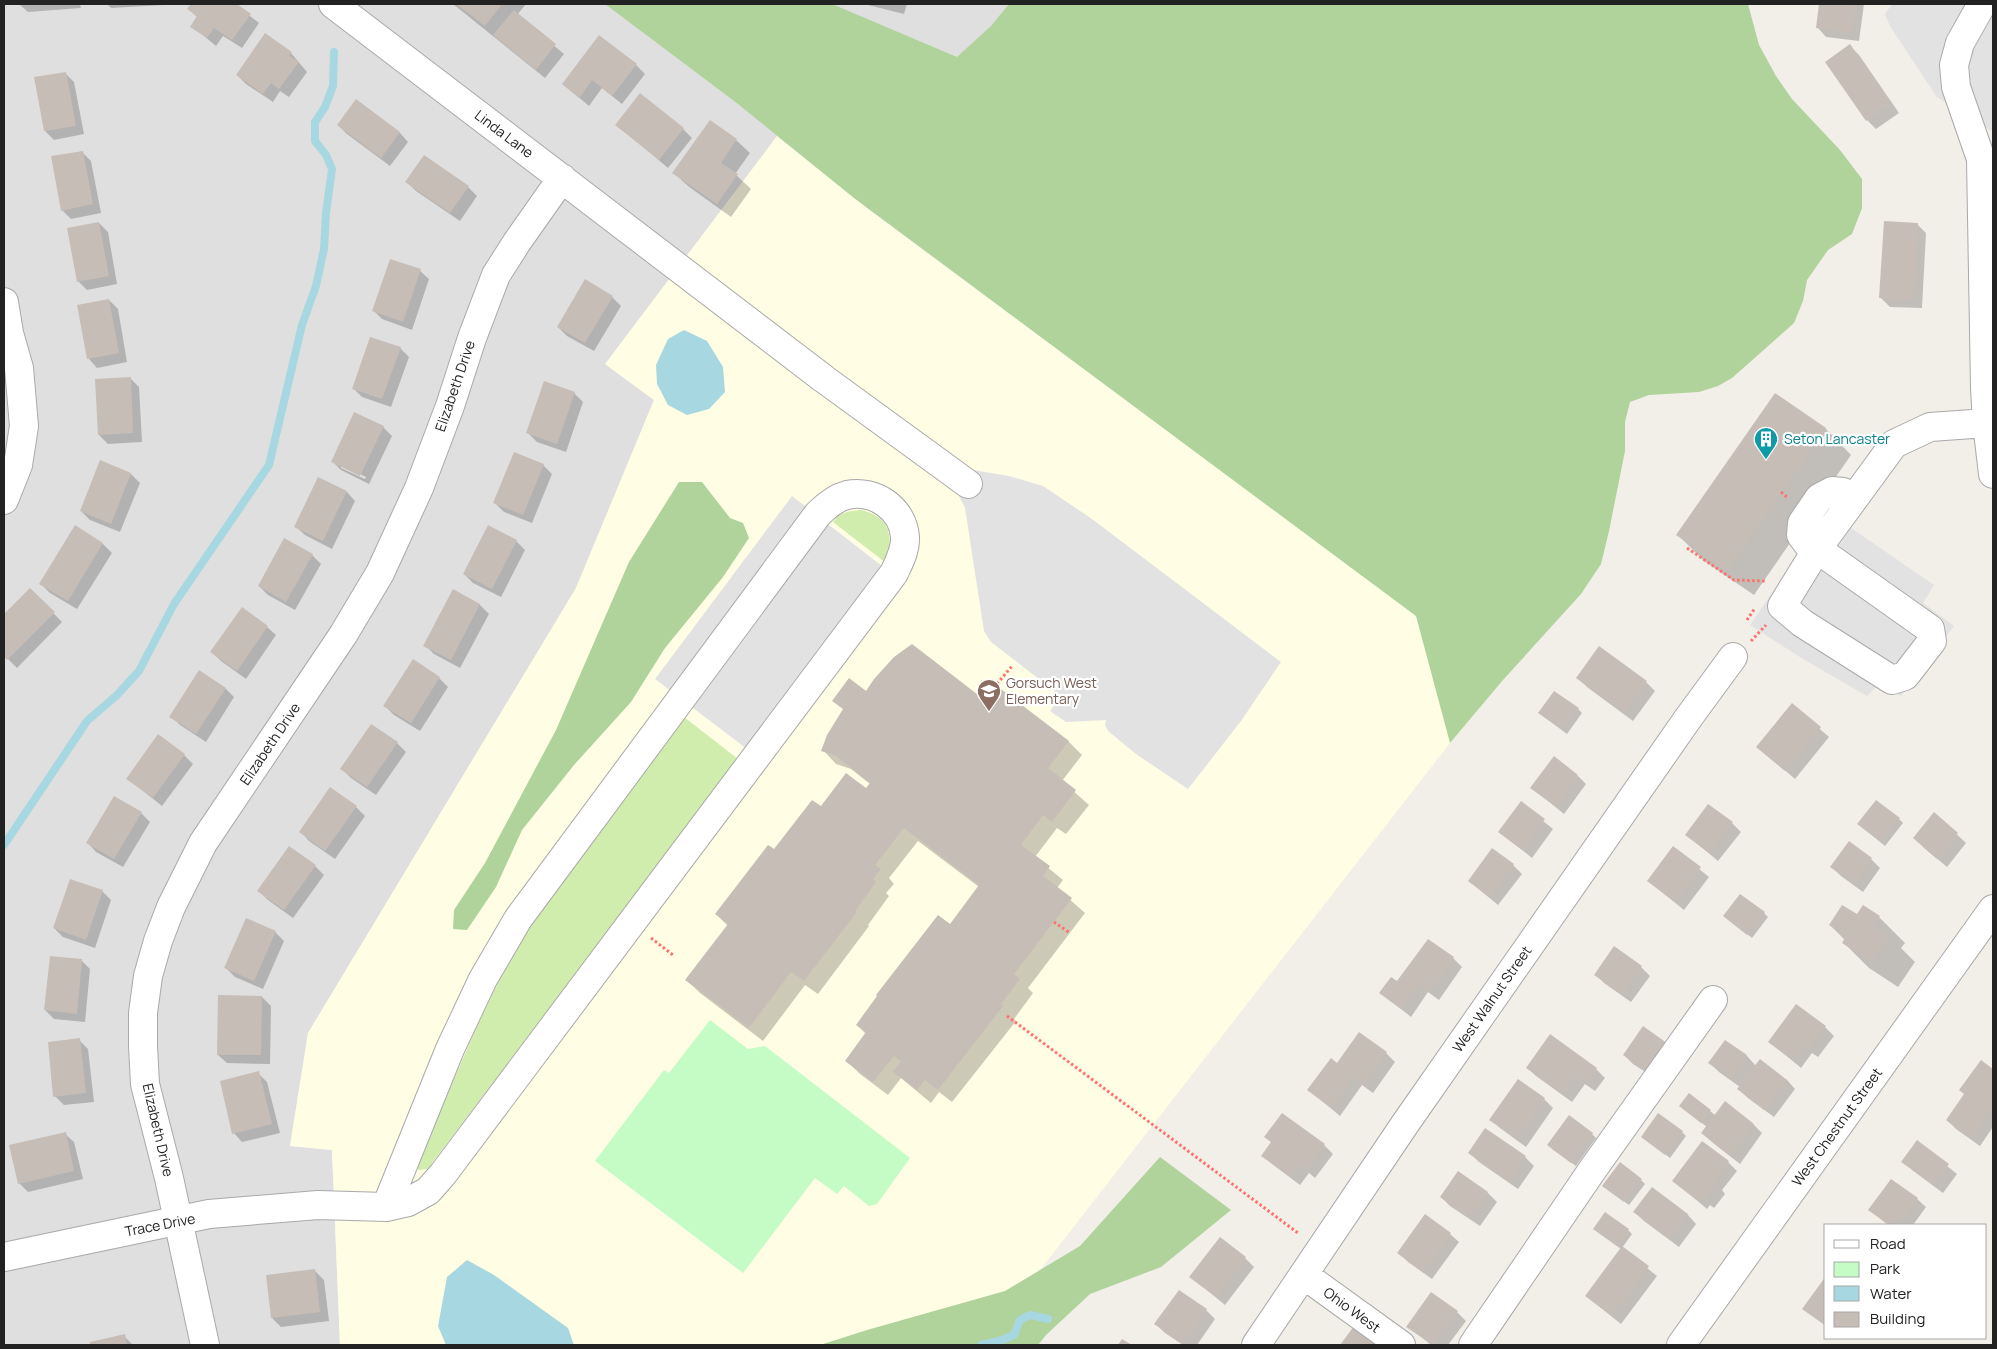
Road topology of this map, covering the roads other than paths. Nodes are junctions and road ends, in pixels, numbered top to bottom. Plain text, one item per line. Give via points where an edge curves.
1 (333, 4) edge
2 (1982, 4) edge
3 (1987, 148) edge
4 (562, 178) junction
5 (4, 302) edge
6 (1986, 423) junction
7 (1993, 474) edge
8 (968, 484) dead end
9 (4, 500) edge
10 (1817, 550) junction
11 (1733, 657) road end
12 (1993, 909) edge
13 (1713, 1000) dead end
14 (386, 1207) junction
15 (179, 1222) junction
16 (4, 1257) edge
17 (1304, 1275) junction
18 (206, 1345) edge
19 (1256, 1345) edge
20 (1401, 1345) edge
21 (1473, 1345) edge
22 (1681, 1345) edge

1 - 4 street, Linda Lane
2 - 3 street via 1960,43 1954,65 1956,87
3 - 6 street via 1981,201
4 - 8 street, Linda Lane via 824,379
4 - 15 street, Elizabeth Drive via 496,275 419,488 380,573 339,642 203,843 158,941 148,976 142,1046 145,1084
5 - 9 street via 20,368 24,426 18,465
6 - 7 street
6 - 10 street via 1930,426 1894,444
10 - 10 street via 1787,598 1802,623 1892,680 1905,676 1932,642 1930,628
11 - 17 street, West Walnut Street via 1502,984
12 - 22 street, West Chestnut Street
13 - 21 street
14 - 14 street, Trace Drive via 408,1202 428,1191 443,1174 894,573 903,554 905,538 902,523 886,502 848,495 836,499 818,514 518,920 483,979 450,1049
14 - 15 street, Trace Drive via 318,1205 210,1214
15 - 16 street, Trace Drive
15 - 18 street, Elizabeth Drive
17 - 19 street, West Walnut Street
17 - 20 street, Ohio West

